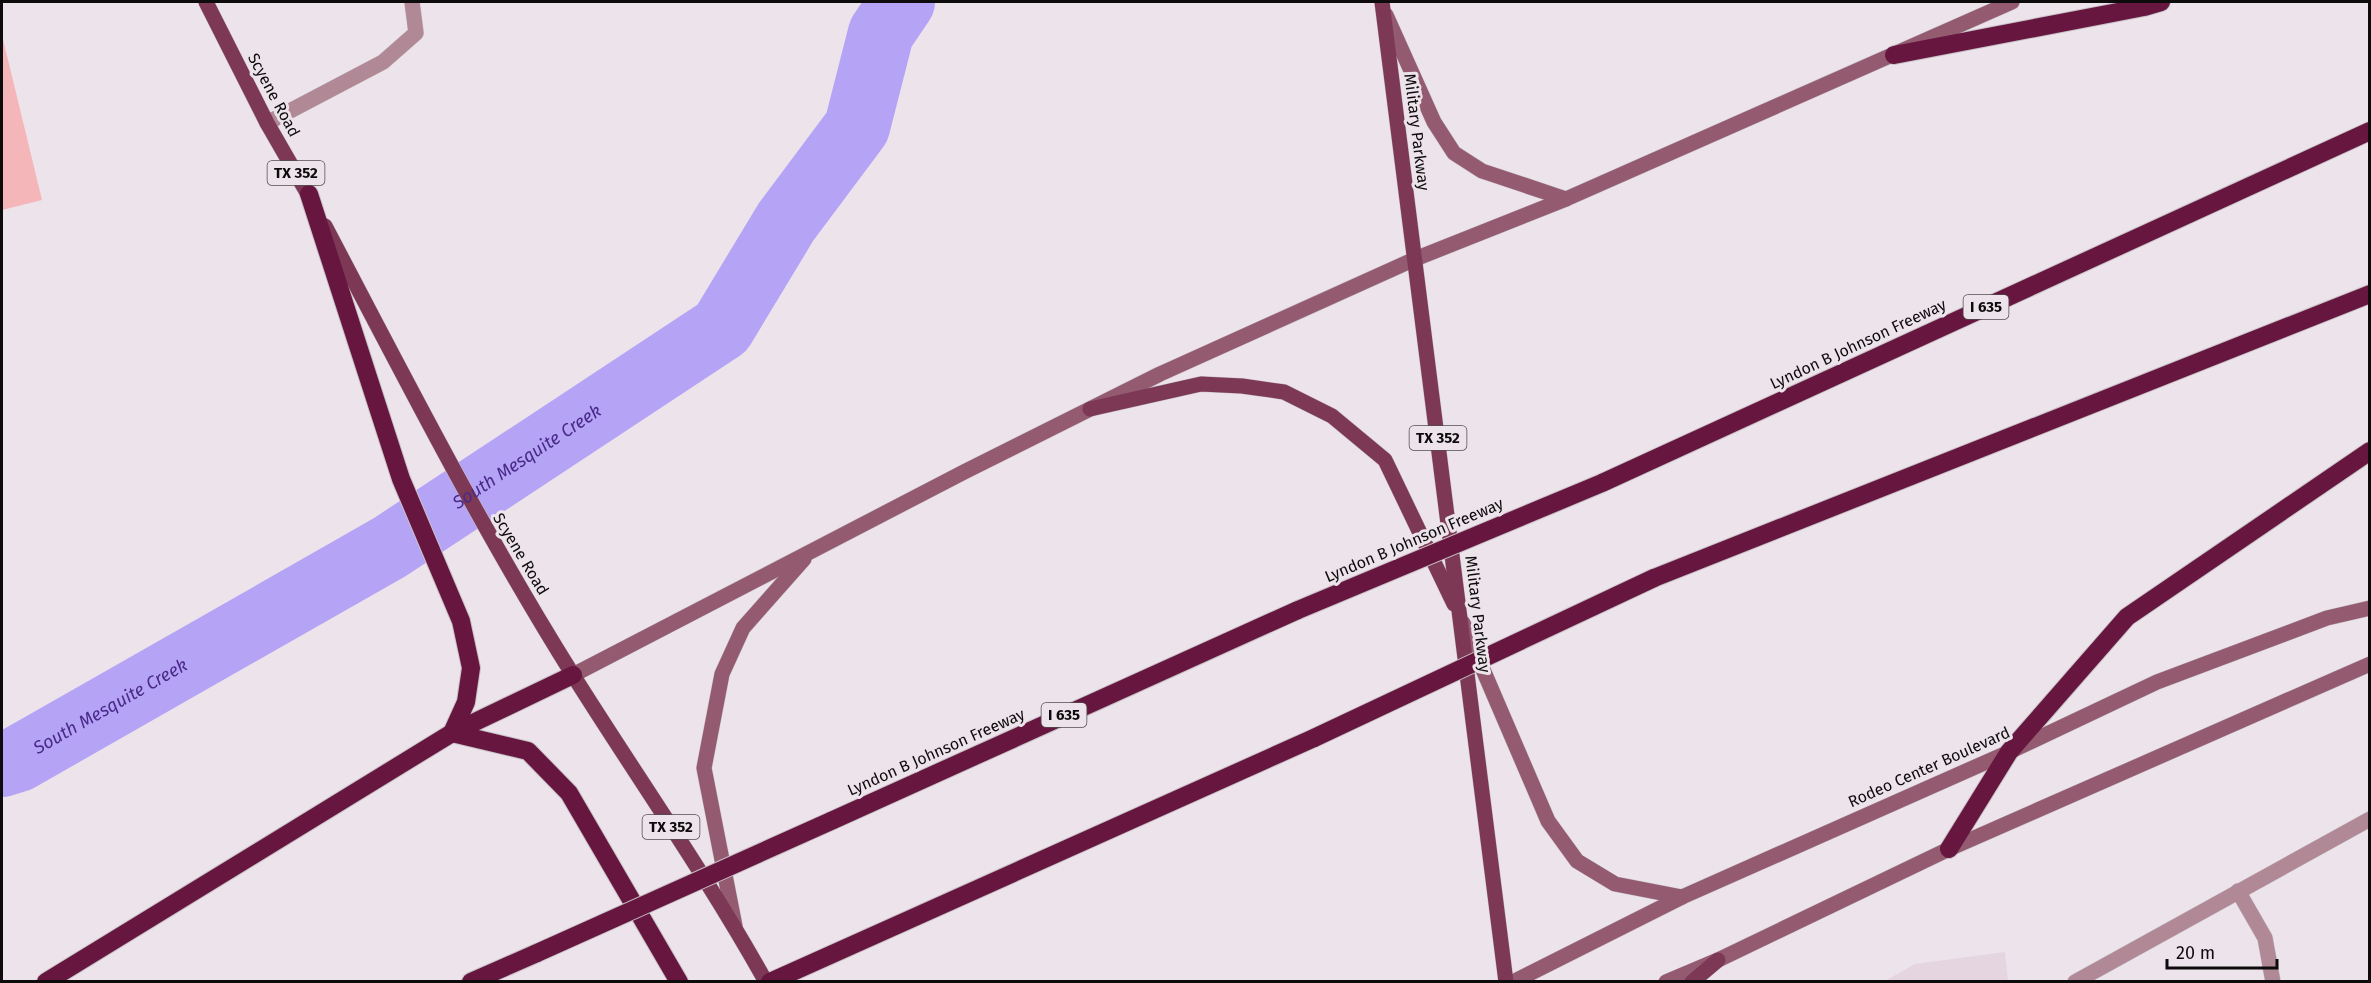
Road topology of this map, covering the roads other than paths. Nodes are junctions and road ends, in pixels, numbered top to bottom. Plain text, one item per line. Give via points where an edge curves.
1 (206, 2) edge
2 (412, 2) edge
3 (2012, 2) edge
4 (2161, 2) edge
5 (1382, 5) edge
6 (1894, 55) junction
7 (267, 123) junction
8 (2370, 131) edge
9 (309, 194) junction
10 (1566, 199) junction
11 (1415, 259) junction
12 (2370, 294) edge
13 (1090, 409) junction
14 (2370, 451) edge
15 (810, 553) junction
16 (2370, 608) edge
17 (1461, 617) junction
18 (2370, 664) edge
19 (573, 675) junction
20 (452, 733) junction
21 (2009, 752) junction
22 (2370, 819) edge
23 (1949, 849) junction
24 (2238, 891) junction
25 (1682, 897) junction
26 (735, 926) junction
27 (1718, 960) junction
28 (46, 981) edge
29 (471, 981) edge
30 (679, 981) edge
31 (768, 981) edge
32 (1506, 981) edge
33 (1512, 981) edge
34 (1666, 981) edge
35 (1692, 981) edge
36 (2075, 981) edge
37 (2273, 981) edge

1 - 7 main road, Scyene Road / TX 352
2 - 7 lane via 416,33 383,62
3 - 6 main road
4 - 6 highway
5 - 10 main road via 1434,122 1454,153 1482,171
5 - 11 main road, Military Parkway / TX 352
6 - 10 main road
7 - 9 main road, Scyene Road / TX 352
8 - 29 highway, Lyndon B Johnson Freeway / I 635, bridge via 1602,483 1298,610
9 - 19 main road, Scyene Road / TX 352 via 473,508
9 - 20 highway via 401,479 460,621 471,668 466,702
10 - 11 main road
11 - 13 main road
11 - 17 main road, Military Parkway / TX 352
12 - 31 highway, bridge via 1654,578 1314,738
13 - 15 main road
13 - 17 main road via 1201,384 1284,392 1332,416 1385,460
14 - 21 highway via 2127,617
15 - 19 main road
15 - 26 main road via 743,628 722,674 704,768
16 - 21 main road, Rodeo Center Boulevard via 2327,618 2157,682
17 - 25 main road via 1548,821 1578,861 1615,884
17 - 32 main road, Military Parkway / TX 352
18 - 23 main road
19 - 20 highway
19 - 26 main road, Scyene Road / TX 352
20 - 28 highway
20 - 30 highway via 528,751 569,793
21 - 23 highway
21 - 25 main road, Rodeo Center Boulevard
22 - 24 lane
23 - 27 main road
24 - 36 lane
24 - 37 lane via 2265,938
25 - 33 main road, Rodeo Center Boulevard
26 - 31 main road, Scyene Road / TX 352
27 - 34 main road
27 - 35 main road

